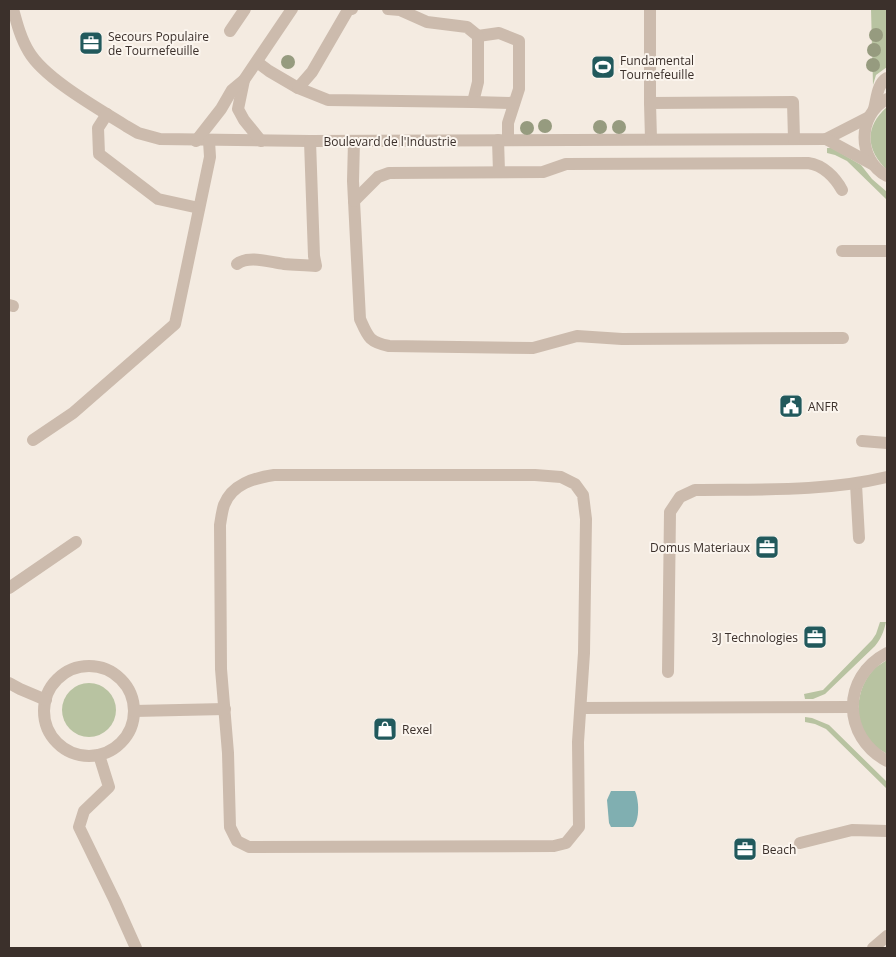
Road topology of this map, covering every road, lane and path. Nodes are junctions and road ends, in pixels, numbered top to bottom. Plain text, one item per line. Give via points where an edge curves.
1 (13, 9) edge
2 (245, 9) edge
3 (292, 9) edge
4 (352, 9) edge
5 (388, 9) edge
6 (650, 9) edge
7 (230, 31) dead end
8 (478, 36) junction
9 (257, 62) junction
10 (887, 78) edge
11 (244, 80) junction
12 (298, 88) junction
13 (887, 99) edge
14 (473, 102) junction
15 (514, 103) junction
16 (650, 103) junction
17 (872, 113) junction
18 (107, 114) junction
19 (651, 139) junction
20 (794, 139) junction
21 (826, 139) junction
22 (503, 140) junction
23 (196, 141) junction
24 (209, 141) junction
25 (260, 141) junction
26 (310, 141) junction
27 (354, 141) junction
28 (872, 164) junction
29 (499, 172) junction
30 (886, 177) edge
31 (842, 190) dead end
32 (354, 200) junction
33 (199, 208) junction
34 (842, 251) dead end
35 (887, 251) edge
36 (237, 264) dead end
37 (843, 338) dead end
38 (33, 440) dead end
39 (862, 441) dead end
40 (887, 443) edge
41 (887, 477) edge
42 (856, 484) junction
43 (859, 538) dead end
44 (76, 542) dead end
45 (9, 588) edge
46 (887, 640) edge
47 (882, 656) edge
48 (668, 672) dead end
49 (9, 683) edge
50 (46, 700) junction
51 (852, 707) junction
52 (581, 708) junction
53 (219, 709) junction
54 (134, 711) junction
55 (99, 755) junction
56 (887, 761) edge
57 (887, 831) edge
58 (800, 843) dead end
59 (887, 936) edge
60 (136, 948) edge
61 (873, 948) edge

1 - 18 street, Boulevard de l'Industrie via 22,38 40,67
2 - 7 street
3 - 9 street
4 - 12 street via 348,10 312,72
5 - 8 street via 400,10 427,22 468,27
6 - 16 street
8 - 14 street via 478,82
8 - 15 street via 499,33 519,41 519,89
9 - 11 street
9 - 12 street
10 - 17 street via 879,89
11 - 23 street via 232,90 222,109
11 - 25 street via 238,109
12 - 14 street via 328,100
13 - 17 street, Boulevard de l'Industrie
14 - 15 street
15 - 22 street
16 - 19 street
16 - 20 street via 793,102
17 - 21 street, Boulevard de l'Industrie
17 - 28 street via 864,141
18 - 23 street, Boulevard de l'Industrie via 150,137
18 - 33 street via 98,128 99,154 158,199
19 - 20 street, Boulevard de l'Industrie
19 - 22 street, Boulevard de l'Industrie
20 - 21 street, Boulevard de l'Industrie
21 - 28 street, Boulevard de l'Industrie
22 - 27 street, Boulevard de l'Industrie
22 - 29 street
23 - 24 street, Boulevard de l'Industrie
24 - 25 street, Boulevard de l'Industrie
24 - 33 street via 210,157
25 - 26 street, Boulevard de l'Industrie
26 - 27 street, Boulevard de l'Industrie
26 - 36 street via 316,266 242,260
27 - 32 street
28 - 30 street
29 - 31 street via 543,172 566,164 808,163 828,172
29 - 32 street via 389,173 378,177
32 - 37 street via 360,319 366,334 375,343 389,346 533,348 577,336 622,339
33 - 38 street via 175,324 73,413
34 - 35 street
39 - 40 street
41 - 42 street
42 - 43 street
42 - 48 street via 817,488 695,490 680,497 670,512
44 - 45 street
46 - 47 street
47 - 51 street via 864,672 855,688
49 - 50 street
50 - 54 street via 51,687 73,669 101,668 125,684
50 - 55 street via 44,715 48,730 57,743 69,752
51 - 52 street
51 - 56 street via 855,725 864,742
52 - 53 street via 578,827 566,843 554,846 249,847 237,841 230,827 228,753
52 - 53 street via 586,519 583,495 575,484 561,477 536,475 274,475 242,484 232,491 224,504 220,525
53 - 54 street
54 - 55 street via 125,739 114,749
55 - 60 street via 109,787 84,811 79,827
57 - 58 street via 852,830
59 - 61 street

